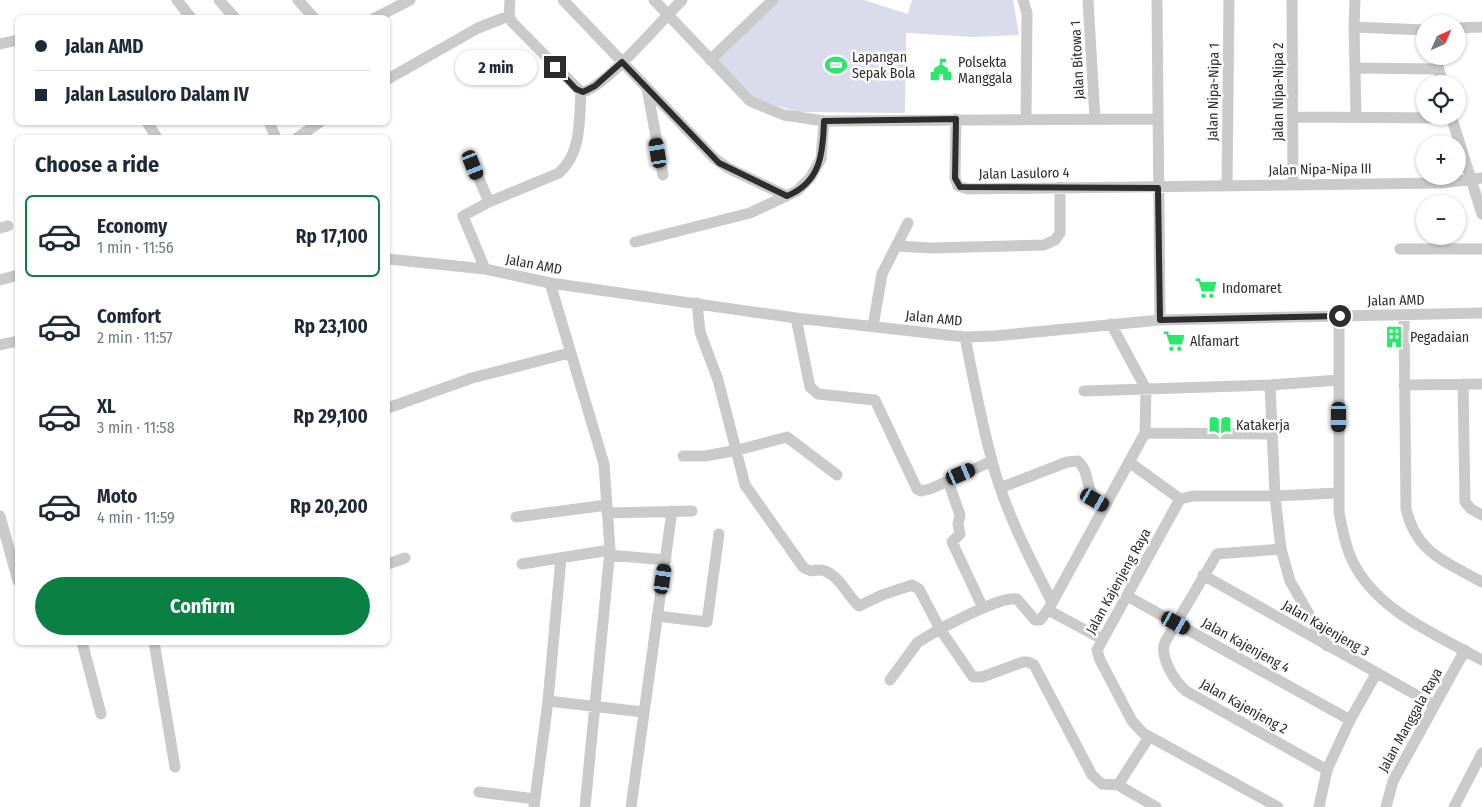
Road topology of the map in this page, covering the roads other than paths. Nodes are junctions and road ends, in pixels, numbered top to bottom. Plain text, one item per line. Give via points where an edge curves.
1 (177, 0) edge
2 (219, 0) edge
3 (298, 0) edge
4 (410, 0) edge
5 (510, 0) edge
6 (563, 0) edge
7 (654, 0) edge
8 (682, 0) edge
9 (773, 0) edge
10 (1023, 0) edge
11 (1088, 0) edge
12 (1157, 0) edge
13 (1229, 0) edge
14 (1292, 0) edge
15 (1355, 0) edge
16 (189, 15) edge
17 (232, 15) edge
18 (311, 15) edge
19 (381, 15) edge
20 (668, 15) junction
21 (509, 16) junction
22 (1354, 26) junction
23 (1482, 27) edge
24 (1466, 28) edge
25 (1416, 29) edge
26 (15, 41) edge
27 (0, 44) edge
28 (710, 60) junction
29 (622, 62) junction
30 (1437, 65) edge
31 (1355, 68) junction
32 (1438, 69) junction
33 (1440, 75) edge
34 (390, 78) edge
35 (647, 88) junction
36 (581, 92) junction
37 (1356, 116) junction
38 (1293, 117) junction
39 (1416, 117) edge
40 (956, 119) junction
41 (1026, 119) junction
42 (1095, 119) junction
43 (1157, 119) junction
44 (824, 121) junction
45 (316, 125) edge
46 (1455, 125) edge
47 (301, 135) edge
48 (473, 165) dead end
49 (663, 175) dead end
50 (1477, 180) edge
51 (1293, 184) junction
52 (1227, 185) junction
53 (1060, 187) junction
54 (1158, 188) junction
55 (787, 196) junction
56 (488, 202) junction
57 (1482, 214) edge
58 (908, 223) dead end
59 (635, 242) dead end
60 (898, 246) junction
61 (1400, 248) dead end
62 (1482, 249) edge
63 (390, 259) edge
64 (485, 269) junction
65 (15, 277) edge
66 (0, 280) edge
67 (550, 283) junction
68 (697, 303) junction
69 (1482, 313) edge
70 (1404, 315) junction
71 (1340, 316) junction
72 (796, 318) junction
73 (1160, 320) junction
74 (1111, 324) junction
75 (873, 326) junction
76 (965, 337) junction
77 (15, 342) edge
78 (0, 345) edge
79 (569, 353) junction
80 (1339, 380) junction
81 (1404, 384) junction
82 (1463, 384) junction
83 (1482, 384) edge
84 (1270, 385) junction
85 (1146, 389) junction
86 (1084, 391) dead end
87 (390, 407) edge
88 (1145, 433) junction
89 (1271, 434) junction
90 (738, 450) junction
91 (683, 456) dead end
92 (992, 461) junction
93 (1129, 462) junction
94 (837, 475) dead end
95 (948, 481) junction
96 (1000, 488) junction
97 (1338, 493) junction
98 (1275, 496) junction
99 (1180, 499) junction
100 (1105, 506) junction
101 (607, 509) junction
102 (672, 511) junction
103 (692, 511) dead end
104 (1482, 515) edge
105 (0, 516) edge
106 (516, 517) dead end
107 (719, 534) dead end
108 (1281, 549) junction
109 (609, 552) junction
110 (405, 558) dead end
111 (561, 558) junction
112 (666, 560) junction
113 (390, 563) edge
114 (522, 564) dead end
115 (15, 570) edge
116 (1203, 575) junction
117 (1482, 582) edge
118 (1127, 596) junction
119 (1050, 606) junction
120 (983, 608) junction
121 (657, 616) junction
122 (1176, 623) junction
123 (940, 629) junction
124 (1102, 639) junction
125 (83, 645) edge
126 (155, 645) edge
127 (1327, 646) junction
128 (1465, 650) junction
129 (1482, 660) edge
130 (1376, 674) junction
131 (890, 680) dead end
132 (548, 701) junction
133 (1434, 705) junction
134 (594, 707) junction
135 (643, 712) junction
136 (101, 714) dead end
137 (1350, 720) junction
138 (1149, 737) junction
139 (1482, 753) edge
140 (175, 767) dead end
141 (1327, 770) junction
142 (1118, 785) junction
143 (479, 792) dead end
144 (535, 803) edge
145 (585, 807) edge
146 (631, 807) edge
147 (1156, 807) edge
148 (1278, 807) edge
149 (1319, 807) edge
150 (1386, 807) edge
151 (1454, 807) edge

1 - 16 street
2 - 17 street
3 - 18 street
4 - 19 street
5 - 21 street
6 - 29 street
7 - 20 street
8 - 20 street
9 - 28 street
10 - 41 street via 1027,13
11 - 42 street, Jalan Bitowa 1
12 - 43 street
13 - 52 street, Jalan Nipa-Nipa 1
14 - 38 street, Jalan Nipa-Nipa 2
15 - 22 street
20 - 28 street
20 - 29 street
21 - 34 street via 478,28
21 - 36 street
22 - 25 street
22 - 31 street
23 - 24 street
26 - 27 street
28 - 44 street via 750,101 766,110
29 - 35 street
29 - 36 street via 595,86
30 - 32 street
31 - 32 street
31 - 37 street
32 - 33 street
35 - 49 street
35 - 55 street via 719,163
36 - 56 street via 576,150 566,167 559,173
37 - 38 street
37 - 39 street
38 - 51 street, Jalan Nipa-Nipa 2
40 - 41 street
40 - 44 street
40 - 53 street, Jalan Lasuloro 4 via 955,178 958,186 968,189
41 - 42 street
42 - 43 street
43 - 54 street
44 - 55 street via 821,159 806,183
45 - 47 street
46 - 50 street
48 - 56 street
50 - 51 street, Jalan Nipa-Nipa III
50 - 57 street
51 - 52 street, Jalan Nipa-Nipa III
52 - 54 street, Jalan Nipa-Nipa III
53 - 54 street, Jalan Lasuloro 4
53 - 60 street via 1060,233 1055,240 1044,245
54 - 73 street
55 - 59 street via 734,218
56 - 64 street via 462,217
58 - 60 street
60 - 75 street via 880,283
61 - 62 street
63 - 64 street, Jalan AMD
64 - 67 street, Jalan AMD
65 - 66 street
67 - 68 street, Jalan AMD
67 - 79 street
68 - 72 street, Jalan AMD
68 - 90 street via 700,332
69 - 70 street, Jalan AMD
70 - 71 street, Jalan AMD
70 - 81 street
71 - 73 street, Jalan AMD
71 - 80 street
72 - 75 street, Jalan AMD
72 - 95 street via 808,381 814,391 818,394 874,398 917,489 926,490
73 - 74 street, Jalan AMD
74 - 76 street, Jalan AMD
74 - 85 street
75 - 76 street, Jalan AMD
76 - 92 street
77 - 78 street
79 - 87 street via 472,378
79 - 101 street via 604,464
80 - 84 street
80 - 97 street
81 - 82 street
81 - 117 street via 1406,508 1411,526 1423,547
82 - 83 street
82 - 104 street via 1465,502 1470,509
84 - 85 street
84 - 89 street
85 - 86 street
85 - 88 street
88 - 89 street
88 - 93 street
89 - 98 street
90 - 91 street
90 - 94 street via 790,437
90 - 123 street via 748,490 803,567 812,572 823,570 830,574 859,606 882,595 915,586
92 - 95 street
92 - 96 street
93 - 99 street
93 - 100 street
95 - 120 street via 960,515 960,534 953,544
96 - 100 street via 1078,461 1093,498
96 - 119 street
97 - 98 street
97 - 128 street via 1343,534 1362,577 1394,609
98 - 99 street via 1194,496
98 - 108 street
99 - 118 street, Jalan Kajenjeng Raya
100 - 119 street
101 - 102 street
101 - 106 street
101 - 109 street
102 - 103 street
102 - 112 street
105 - 115 street
107 - 121 street via 707,622
108 - 116 street, Jalan Kajenjeng 2 via 1219,552
108 - 127 street via 1290,581
109 - 111 street
109 - 112 street
109 - 134 street
110 - 113 street
111 - 114 street
111 - 132 street
112 - 121 street
116 - 122 street, Jalan Kajenjeng 2
116 - 127 street, Jalan Kajenjeng 3
118 - 122 street, Jalan Kajenjeng 4
118 - 124 street, Jalan Kajenjeng Raya
119 - 120 street via 1037,620 1014,598
119 - 124 street
120 - 123 street
121 - 135 street
122 - 137 street, Jalan Kajenjeng 4
122 - 141 street, Jalan Kajenjeng 2 via 1163,646 1164,655 1180,686
123 - 131 street via 918,642
123 - 142 street via 973,677 982,677 1023,662 1032,663 1092,775 1102,784
124 - 138 street, Jalan Kajenjeng Raya via 1098,650 1100,660 1132,721
125 - 136 street
126 - 140 street
127 - 130 street, Jalan Kajenjeng 3
128 - 129 street
128 - 133 street, Jalan Manggala Raya
130 - 133 street, Jalan Kajenjeng 3
130 - 137 street
132 - 134 street
132 - 144 street
133 - 150 street, Jalan Manggala Raya via 1392,781
134 - 135 street
134 - 145 street
135 - 146 street
137 - 141 street
138 - 142 street
138 - 148 street, Jalan Kajenjeng Raya
139 - 151 street
141 - 149 street
142 - 147 street
143 - 144 street

